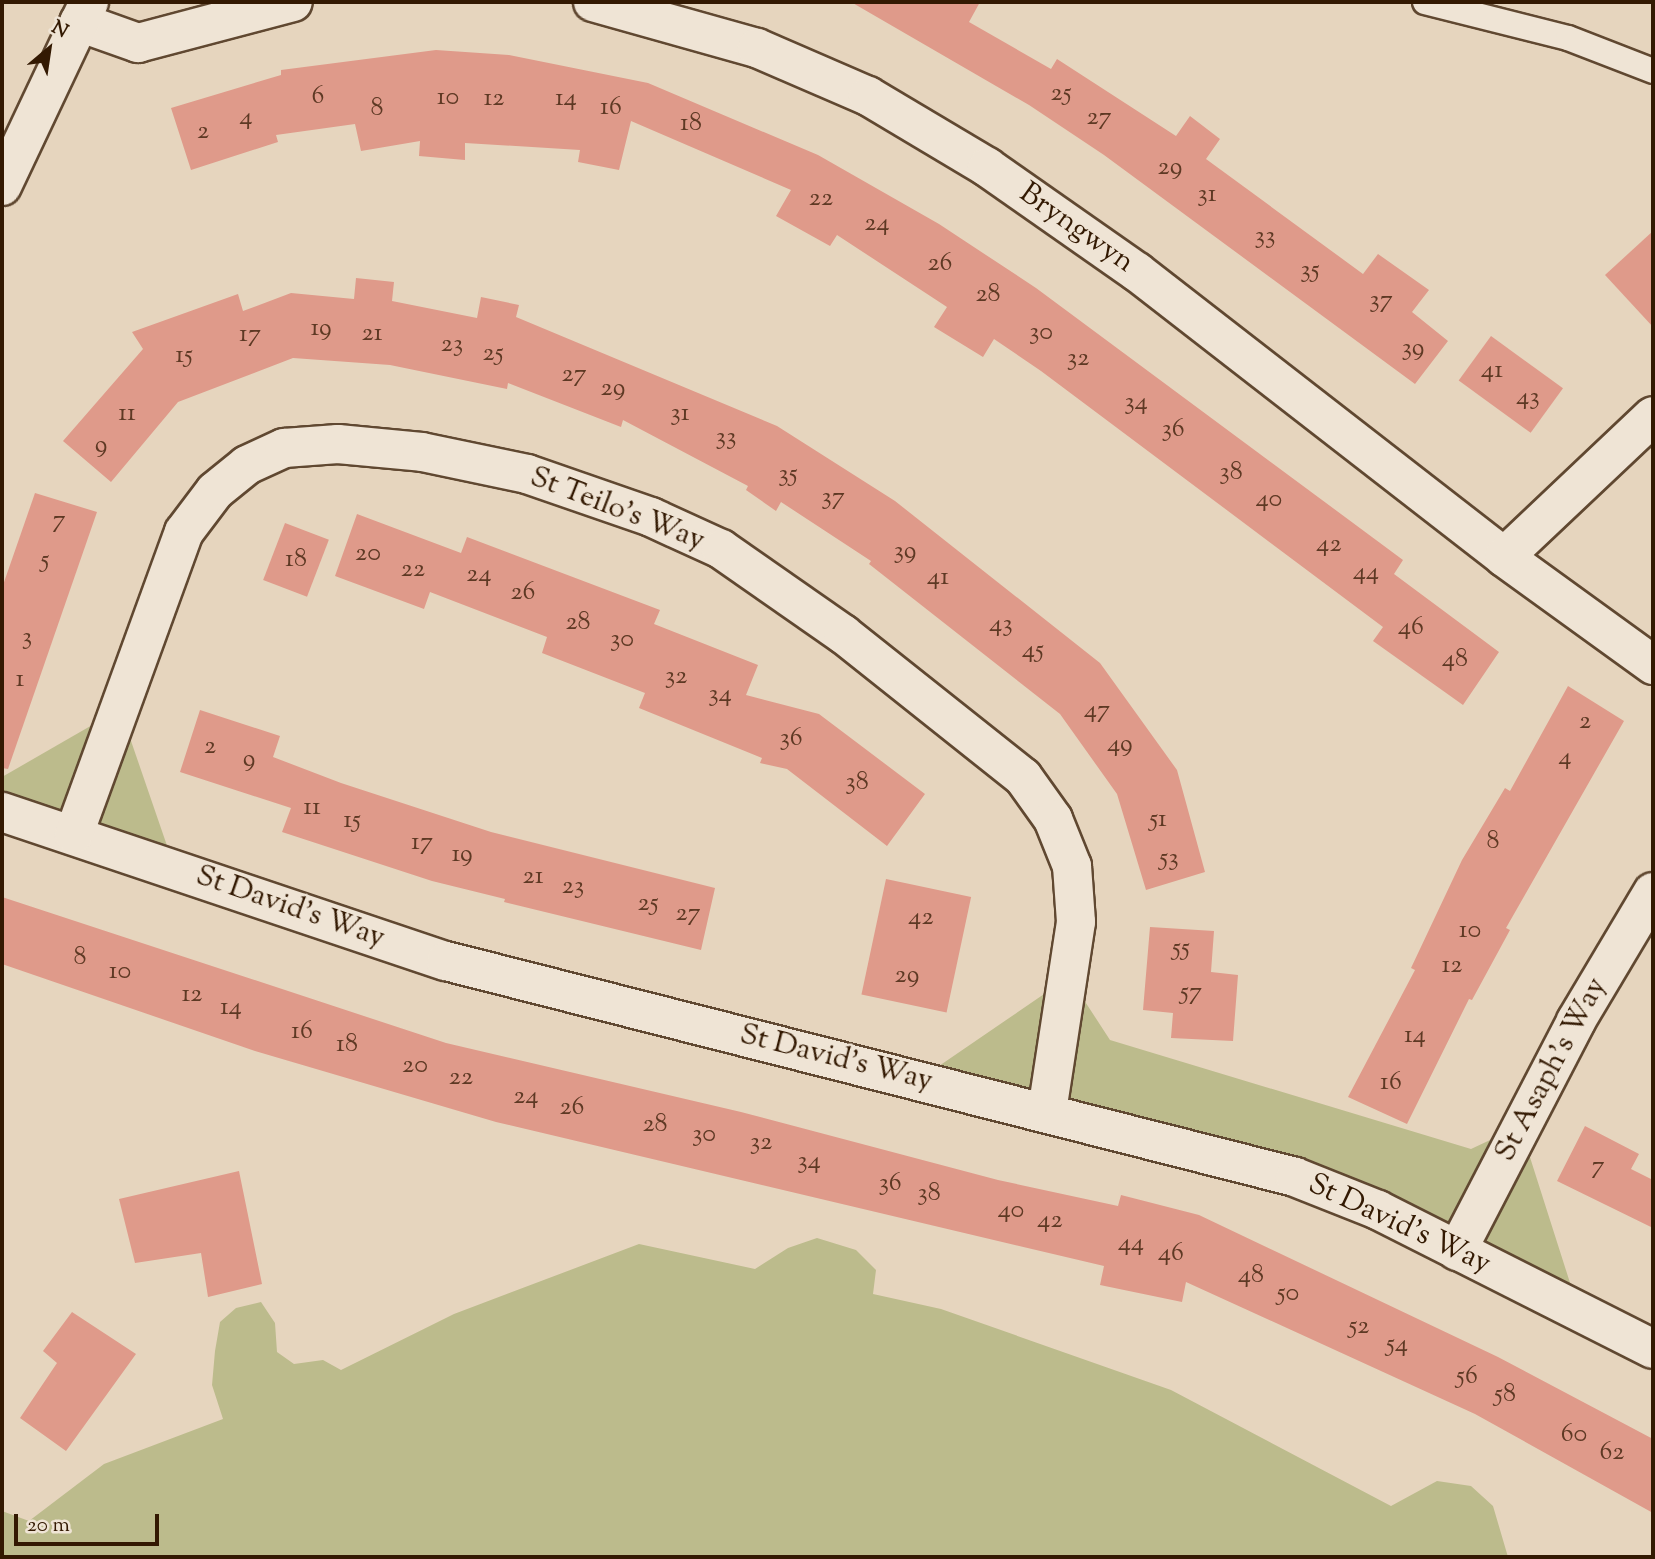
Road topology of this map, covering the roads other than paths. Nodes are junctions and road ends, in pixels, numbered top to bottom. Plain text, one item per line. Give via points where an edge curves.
1 (293, 2) edge
2 (593, 2) edge
3 (1425, 2) edge
4 (84, 12) edge
5 (1653, 71) edge
6 (2, 186) edge
7 (1653, 416) edge
8 (1504, 557) junction
9 (1653, 665) edge
10 (2, 812) edge
11 (74, 834) junction
12 (1653, 891) edge
13 (1047, 1112) junction
14 (1457, 1251) junction
15 (1653, 1349) edge

1 - 4 street via 138,43
2 - 8 street, Bryngwyn via 757,48 868,96 987,167 1138,272
3 - 5 lane via 1568,38
4 - 6 street
7 - 8 street
8 - 9 street, Bryngwyn
10 - 11 street, St David's Way
11 - 13 street, St David's Way via 446,961
11 - 13 street, St Teilo's Way via 184,532 215,491 247,466 284,448 338,444 422,452 527,474 651,517 721,550 843,634 1023,777 1053,819 1072,866 1075,911
12 - 14 street, St Asaph's Way via 1570,1032
13 - 14 street, St David's Way via 1295,1177 1378,1210
14 - 15 street, St David's Way

